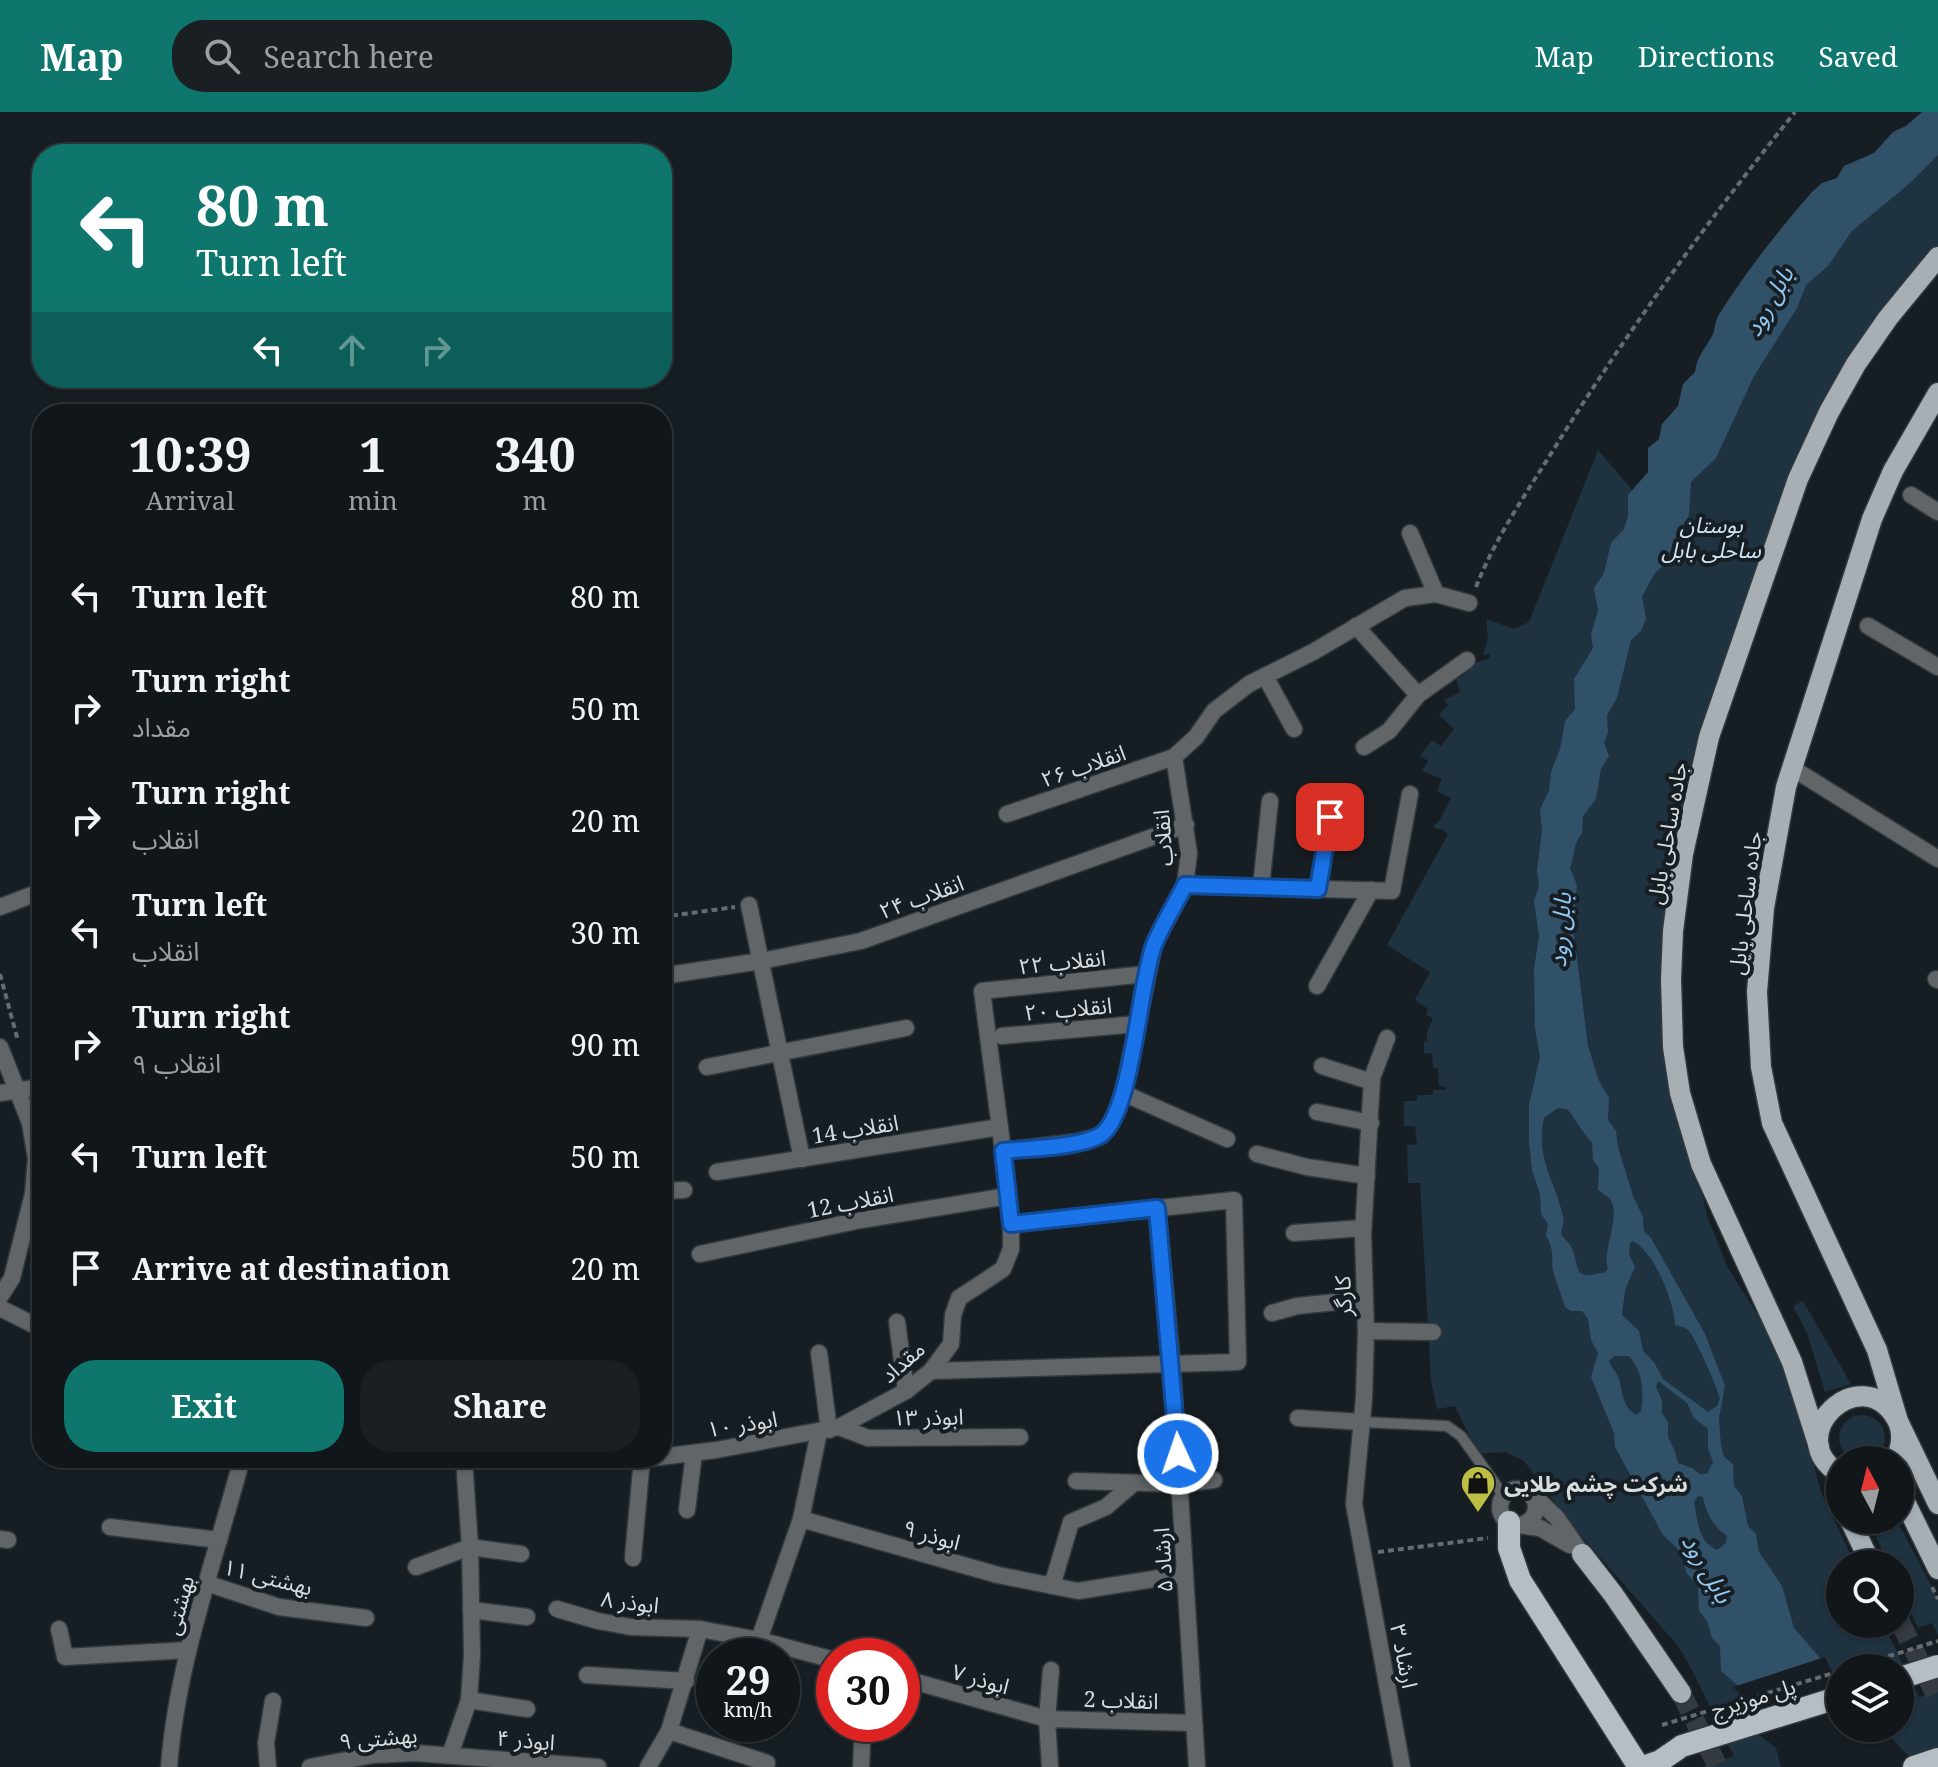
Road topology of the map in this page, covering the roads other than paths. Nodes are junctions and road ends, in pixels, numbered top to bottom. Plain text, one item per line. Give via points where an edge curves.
1 (1938, 257) edge
2 (1938, 393) edge
3 (1911, 495) dead end
4 (1938, 512) edge
5 (1410, 533) dead end
6 (1436, 594) junction
7 (1469, 603) road end
8 (1356, 626) junction
9 (1868, 626) dead end
10 (1467, 660) dead end
11 (1938, 667) edge
12 (1265, 676) junction
13 (1418, 695) junction
14 (1294, 729) dead end
15 (1364, 747) dead end
16 (1174, 757) junction
17 (1792, 768) junction
18 (1334, 793) dead end
19 (1410, 794) dead end
20 (1270, 801) dead end
21 (1007, 814) dead end
22 (1186, 825) junction
23 (1938, 859) edge
24 (1185, 885) junction
25 (1261, 887) junction
26 (1318, 889) junction
27 (1371, 890) junction
28 (32, 895) edge
29 (749, 905) road end
30 (0, 907) edge
31 (761, 961) junction
32 (672, 974) edge
33 (1146, 974) junction
34 (1317, 986) dead end
35 (982, 991) joint
36 (1137, 1024) junction
37 (906, 1028) dead end
38 (1002, 1036) dead end
39 (1387, 1038) dead end
40 (0, 1047) edge
41 (780, 1052) junction
42 (1322, 1066) dead end
43 (707, 1067) dead end
44 (1372, 1082) junction
45 (32, 1089) edge
46 (19, 1091) junction
47 (0, 1093) edge
48 (1123, 1093) junction
49 (1317, 1112) dead end
50 (1371, 1123) junction
51 (1000, 1127) junction
52 (32, 1135) edge
53 (1227, 1139) dead end
54 (1003, 1151) junction
55 (1257, 1154) dead end
56 (802, 1159) junction
57 (717, 1172) dead end
58 (1367, 1176) junction
59 (684, 1190) dead end
60 (672, 1191) edge
61 (1008, 1196) junction
62 (32, 1198) edge
63 (1157, 1208) junction
64 (1011, 1224) junction
65 (1363, 1228) junction
66 (1294, 1233) dead end
67 (700, 1254) dead end
68 (0, 1297) edge
69 (1365, 1299) junction
70 (0, 1308) edge
71 (1272, 1313) dead end
72 (897, 1322) dead end
73 (32, 1324) edge
74 (1366, 1331) junction
75 (1433, 1332) dead end
76 (819, 1353) dead end
77 (1172, 1364) junction
78 (931, 1371) junction
79 (906, 1391) junction
80 (1298, 1418) dead end
81 (1898, 1421) junction
82 (1362, 1422) junction
83 (829, 1430) junction
84 (1020, 1437) dead end
85 (1901, 1446) edge
86 (1819, 1447) junction
87 (694, 1453) junction
88 (672, 1456) edge
89 (1826, 1462) edge
90 (239, 1468) edge
91 (465, 1468) edge
92 (641, 1468) edge
93 (1214, 1480) dead end
94 (1076, 1481) dead end
95 (1134, 1483) junction
96 (1179, 1484) junction
97 (1530, 1493) junction
98 (1504, 1496) junction
99 (1938, 1504) edge
100 (687, 1510) dead end
101 (801, 1519) junction
102 (110, 1527) dead end
103 (1511, 1527) junction
104 (1914, 1527) edge
105 (219, 1540) junction
106 (470, 1547) junction
107 (521, 1554) dead end
108 (1364, 1554) joint
109 (1582, 1554) junction
110 (633, 1558) dead end
111 (416, 1567) dead end
112 (1938, 1569) edge
113 (1185, 1574) junction
114 (206, 1583) junction
115 (1052, 1586) junction
116 (557, 1609) dead end
117 (471, 1610) junction
118 (527, 1617) dead end
119 (366, 1618) dead end
120 (59, 1629) dead end
121 (700, 1629) junction
122 (748, 1638) edge
123 (760, 1638) edge
124 (188, 1650) junction
125 (1938, 1666) edge
126 (1051, 1670) dead end
127 (1914, 1674) edge
128 (587, 1675) dead end
129 (686, 1681) junction
130 (920, 1683) edge
131 (1681, 1693) tunnel mouth
132 (469, 1700) junction
133 (273, 1701) dead end
134 (1826, 1701) edge
135 (527, 1709) dead end
136 (1047, 1719) junction
137 (1194, 1723) junction
138 (669, 1731) junction
139 (862, 1742) edge
140 (450, 1755) junction
141 (1938, 1759) edge
142 (767, 1763) dead end
143 (1647, 1765) edge
144 (576, 1766) edge
145 (169, 1767) edge
146 (268, 1767) edge
147 (310, 1767) edge
148 (598, 1767) edge
149 (648, 1767) edge
150 (861, 1767) edge
151 (1050, 1767) edge
152 (1197, 1767) edge
153 (1402, 1767) edge
154 (1914, 1767) edge

1 - 86 main road, جاده ساحلی بابل via 1856,364 1794,488 1709,737 1673,931 1673,1047 1680,1093 1701,1164 1796,1371
2 - 17 main road, جاده ساحلی بایل via 1872,519
3 - 4 street
5 - 6 street
6 - 7 street
6 - 8 street via 1405,598
8 - 12 street
8 - 13 street
9 - 11 street
10 - 13 street
12 - 14 street
12 - 16 street via 1214,711
13 - 15 street via 1389,731
16 - 21 street, انقلاب ۲۶
16 - 22 street, انقلاب
17 - 23 street
17 - 81 main road, جاده ساحلی بایل via 1779,816 1760,946 1758,1038 1765,1095 1781,1146 1880,1358
18 - 26 street
19 - 27 street via 1392,891
20 - 25 street
22 - 24 street, انقلاب
22 - 31 street, انقلاب ۲۴ via 861,941
24 - 25 street
24 - 33 street, انقلاب via 1154,945
25 - 26 street
26 - 27 street
27 - 34 street
28 - 30 street
29 - 31 street
31 - 32 street, انقلاب ۲۴
31 - 41 street
33 - 35 street, انقلاب ۲۲
33 - 36 street, انقلاب
35 - 51 street, مقداد
36 - 38 street, انقلاب ۲۰
36 - 48 street, انقلاب
37 - 41 street
39 - 44 street, کارگر
40 - 46 street
41 - 43 street
41 - 56 street
42 - 44 street
44 - 50 street, کارگر
45 - 46 street
46 - 47 street
46 - 52 street
48 - 53 street
48 - 54 street, انقلاب via 1101,1136
49 - 50 street
50 - 58 street, کارگر
51 - 54 street, مقداد
51 - 56 street, انقلاب 14
54 - 61 street, مقداد
55 - 58 street
56 - 57 street, انقلاب 14
58 - 65 street, کارگر
59 - 60 street
61 - 64 street, مقداد
61 - 67 street, انقلاب 12
62 - 68 street via 12,1278
63 - 64 street
63 - 77 street, ارشاد ۵
63 - 77 street via 1234,1200 1238,1362
64 - 78 street, مقداد via 1011,1249 1003,1269 959,1298 951,1344
65 - 66 street
65 - 69 street, کارگر
69 - 71 street
69 - 74 street, کارگر
70 - 73 street
72 - 79 street
74 - 75 street
74 - 82 street, کارگر
76 - 83 street
77 - 78 street
77 - 96 street, ارشاد ۵
78 - 79 street, مقداد
79 - 83 street, مقداد
80 - 82 street
81 - 85 main road
81 - 86 main road via 1874,1399 1854,1397 1836,1404 1823,1418
81 - 99 main road
82 - 98 lane via 1447,1426 1461,1436
82 - 108 street, کارگر via 1354,1504
83 - 84 street, ابوذر ۱۳ via 868,1438
83 - 87 street, ابوذر ۱۰
83 - 101 street
86 - 89 main road
87 - 88 street, ابوذر ۱۰
87 - 100 street
90 - 105 street, بهشتی
91 - 106 street
92 - 110 street
93 - 96 street
94 - 95 street
95 - 96 street
95 - 115 street via 1106,1507 1071,1522
96 - 113 street, ارشاد ۵
97 - 98 street via 1511,1490
97 - 103 street via 1536,1509 1532,1518
97 - 109 street via 1557,1518
98 - 103 street via 1500,1510
101 - 115 street, ابوذر ۹
101 - 123 street
102 - 105 street
103 - 109 street via 1550,1532
103 - 143 highway via 1513,1564 1528,1594
104 - 112 main road
105 - 114 street, بهشتی
106 - 107 street
106 - 111 street
106 - 117 street
108 - 153 street, ارشاد ۳
109 - 131 main road
113 - 115 street, ابوذر ۹ via 1078,1591
113 - 137 street, ارشاد ۵
114 - 119 street, بهشتی ۱۱ via 279,1607
114 - 124 street, بهشتی
116 - 121 street, ابوذر ۸ via 631,1627
117 - 118 street
117 - 132 street
120 - 124 street via 65,1657
121 - 122 street
121 - 129 street
124 - 145 street, بهشتی
125 - 127 highway, bridge
126 - 136 street
128 - 129 street
129 - 138 street
130 - 136 street, ابوذر ۷
132 - 135 street
132 - 140 street
133 - 146 street
134 - 143 highway, پل موزیرج, bridge via 1682,1746
136 - 137 street, انقلاب 2
136 - 151 street
137 - 152 street, ارشاد ۵
138 - 142 street
138 - 149 street
139 - 150 street
140 - 144 street, ابوذر ۴
140 - 147 street, بهشتی ۹ via 373,1755
141 - 154 highway
144 - 148 street, ابوذر ۴

